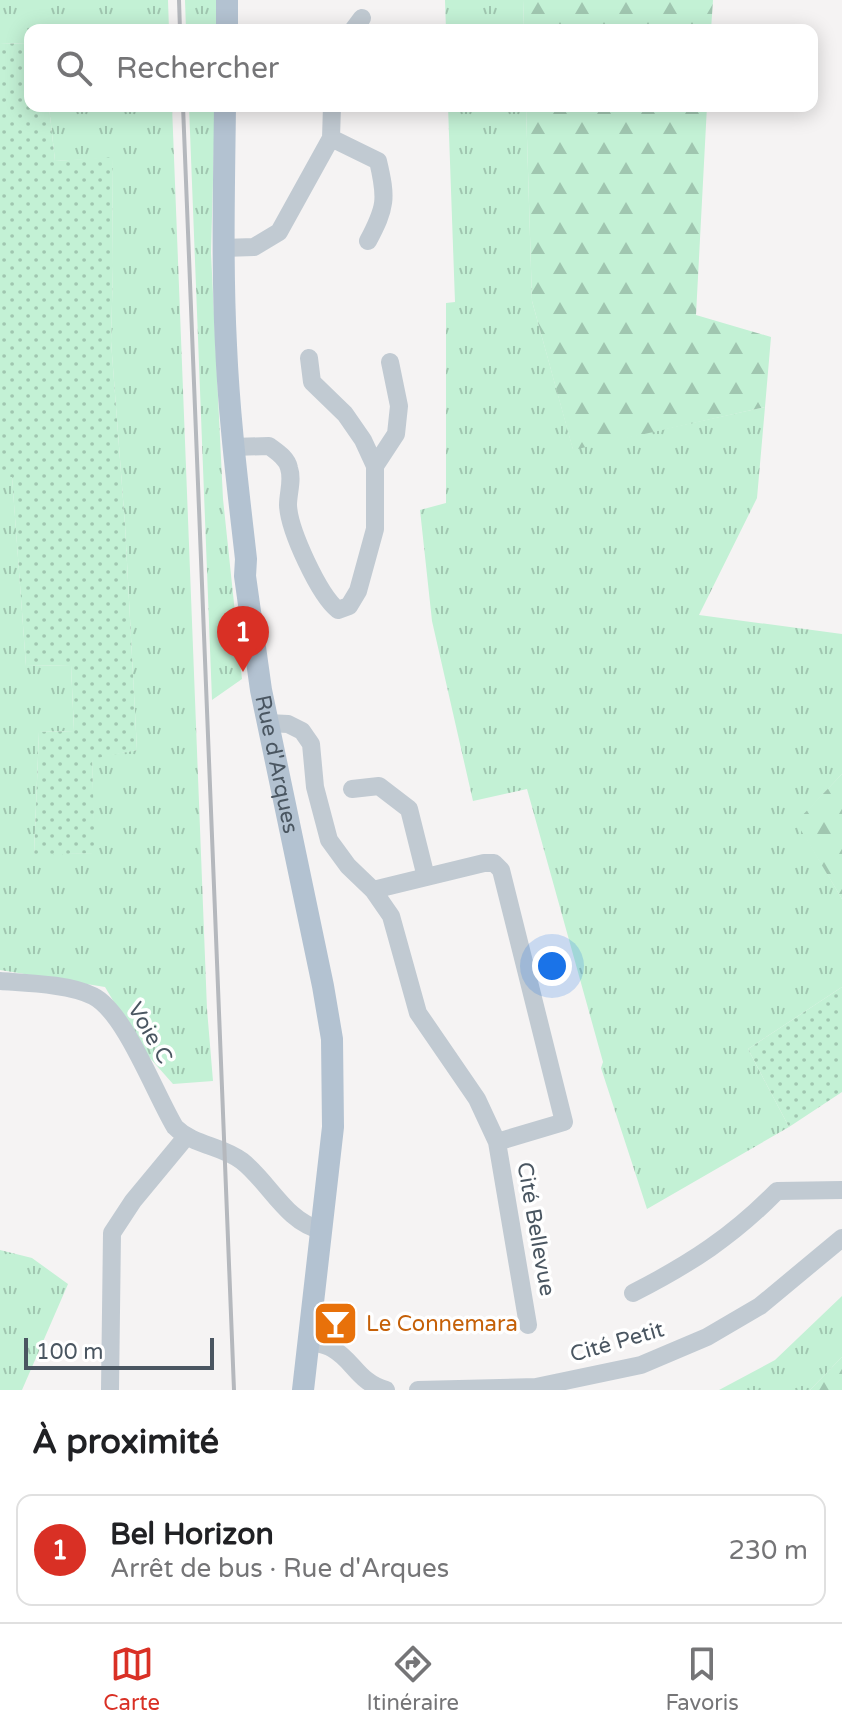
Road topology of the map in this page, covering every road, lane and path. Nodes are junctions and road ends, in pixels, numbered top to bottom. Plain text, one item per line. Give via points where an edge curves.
1 (227, 0) edge
2 (227, 24) edge
3 (225, 112) edge
4 (332, 112) edge
5 (331, 138) junction
6 (368, 241) dead end
7 (223, 248) junction
8 (309, 358) dead end
9 (390, 362) dead end
10 (233, 447) junction
11 (375, 466) junction
12 (268, 723) junction
13 (352, 789) dead end
14 (426, 877) junction
15 (373, 890) junction
16 (0, 981) edge
17 (186, 1137) junction
18 (497, 1142) junction
19 (842, 1190) edge
20 (321, 1230) junction
21 (842, 1238) edge
22 (633, 1293) dead end
23 (528, 1325) dead end
24 (307, 1341) junction
25 (110, 1390) edge
26 (303, 1390) edge
27 (386, 1390) edge
28 (418, 1390) edge

1 - 2 main road
3 - 7 main road, Rue d'Arques
4 - 5 street
5 - 6 street via 378,161 383,214
5 - 7 street via 279,232 254,247
7 - 10 main road, Rue d'Arques
8 - 11 street via 312,382 345,414
9 - 11 street via 399,406 396,434
10 - 11 street via 269,446 286,460 293,524 329,603 338,610 349,606 358,591 375,529
10 - 12 main road, Rue d'Arques via 245,576
12 - 15 street, Cité Bellevue via 288,724 311,744 329,840
12 - 20 main road, Rue d'Arques via 332,1039 333,1127
13 - 14 street via 379,786 409,809
14 - 15 street, Cité Bellevue
14 - 18 street, Cité Bellevue via 484,863 501,870 564,1122
15 - 18 street, Cité Bellevue via 391,916 418,1013 477,1099
16 - 17 street, Voie C via 97,998 131,1042 169,1117
17 - 20 street via 240,1159 298,1221
17 - 25 street via 112,1233
18 - 23 street, Cité Bellevue
19 - 22 street via 777,1191 711,1249
20 - 24 main road, Rue d'Arques
21 - 28 street, Cité Petit via 760,1306 707,1337 641,1365 536,1387
24 - 26 main road, Rue d'Arques
24 - 27 street via 333,1349 363,1380

